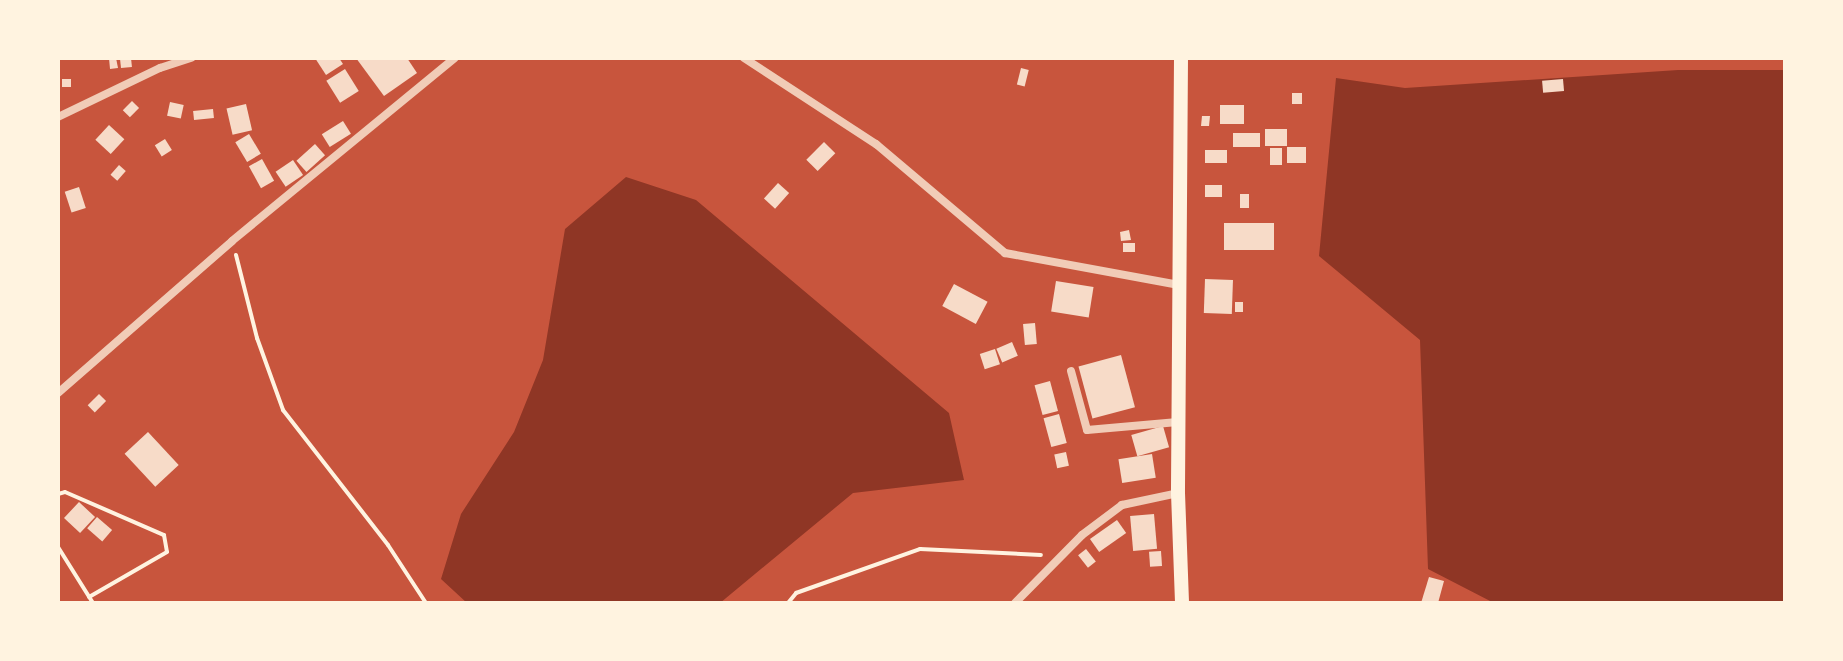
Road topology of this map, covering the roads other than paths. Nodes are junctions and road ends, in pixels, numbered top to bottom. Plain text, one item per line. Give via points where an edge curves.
1 (191, 58) edge
2 (455, 58) edge
3 (744, 58) edge
4 (1181, 58) edge
5 (58, 117) edge
6 (1179, 285) junction
7 (1071, 371) dead end
8 (58, 393) edge
9 (1178, 422) junction
10 (1178, 493) junction
11 (1015, 603) edge
12 (1182, 603) edge

1 - 5 street
2 - 8 street
3 - 6 street via 876,144 1005,253
4 - 6 main road
6 - 9 main road
7 - 9 street via 1087,430
9 - 10 main road
10 - 11 street via 1122,505 1059,557
10 - 12 main road

